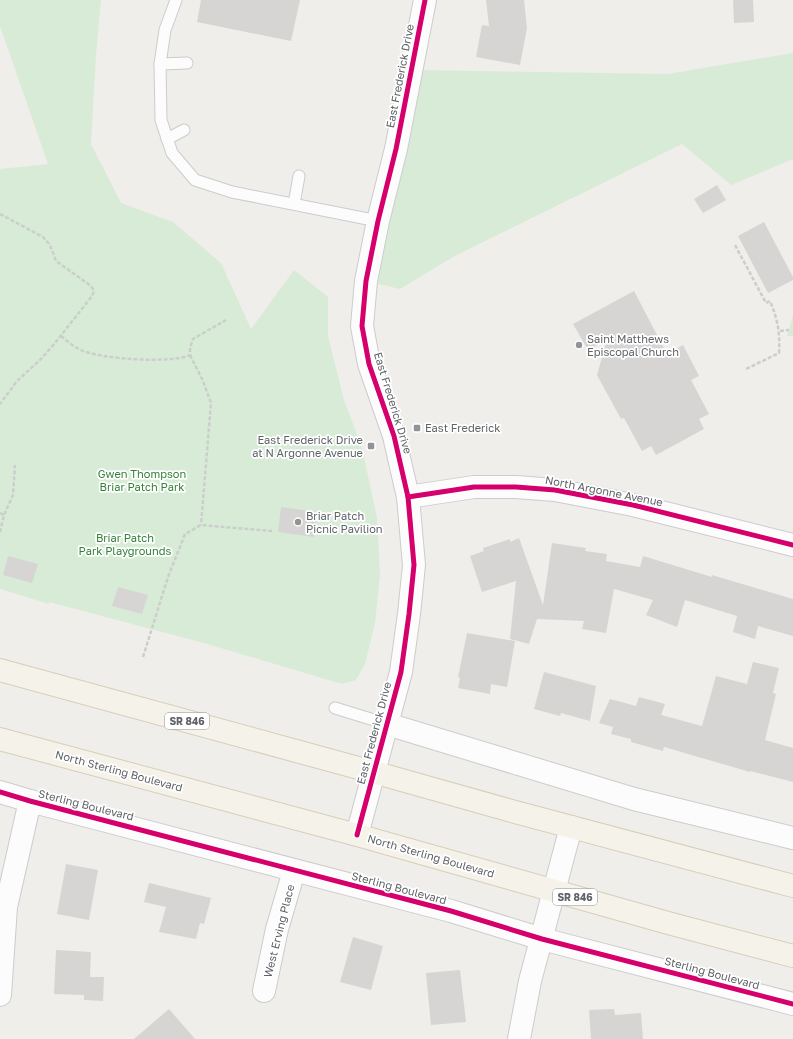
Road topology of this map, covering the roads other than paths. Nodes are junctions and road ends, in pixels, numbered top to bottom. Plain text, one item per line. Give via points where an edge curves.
1 (176, 0) edge
2 (426, 0) edge
3 (187, 63) dead end
4 (160, 64) junction
5 (184, 130) dead end
6 (167, 139) junction
7 (299, 176) dead end
8 (294, 204) junction
9 (378, 221) junction
10 (408, 497) junction
11 (793, 545) edge
12 (0, 670) edge
13 (335, 708) dead end
14 (387, 724) junction
15 (0, 739) edge
16 (373, 772) junction
17 (0, 792) edge
18 (30, 800) junction
19 (571, 827) junction
20 (357, 835) junction
21 (793, 838) edge
22 (294, 871) junction
23 (793, 886) edge
24 (554, 891) junction
25 (542, 939) junction
26 (793, 956) edge
27 (264, 991) dead end
28 (0, 995) edge
29 (793, 1004) edge
30 (519, 1039) edge

1 - 4 lane via 165,30
2 - 9 street, East Frederick Drive via 396,149
3 - 4 lane
4 - 6 lane via 161,120
5 - 6 lane
6 - 8 lane via 172,153 195,180 232,192
7 - 8 lane
8 - 9 lane
9 - 10 street, East Frederick Drive via 366,281 362,326 369,364 394,436
10 - 11 street, North Argonne Avenue via 474,487 556,490 632,505
10 - 14 street, East Frederick Drive via 414,565 410,614 401,672
12 - 16 main road, SR 846
13 - 14 lane
14 - 16 street, East Frederick Drive
14 - 21 street via 634,799
15 - 20 main road, North Sterling Boulevard / SR 846
16 - 19 main road, SR 846
16 - 20 street, East Frederick Drive
17 - 18 street, Sterling Boulevard
18 - 22 street, Sterling Boulevard
18 - 28 street via 6,907
19 - 23 main road, SR 846
19 - 24 street
20 - 24 main road, North Sterling Boulevard / SR 846
22 - 25 street, Sterling Boulevard via 451,911
22 - 27 street, West Erving Place via 277,929
24 - 25 street
24 - 26 main road, North Sterling Boulevard / SR 846
25 - 29 street, Sterling Boulevard
25 - 30 street via 530,981

